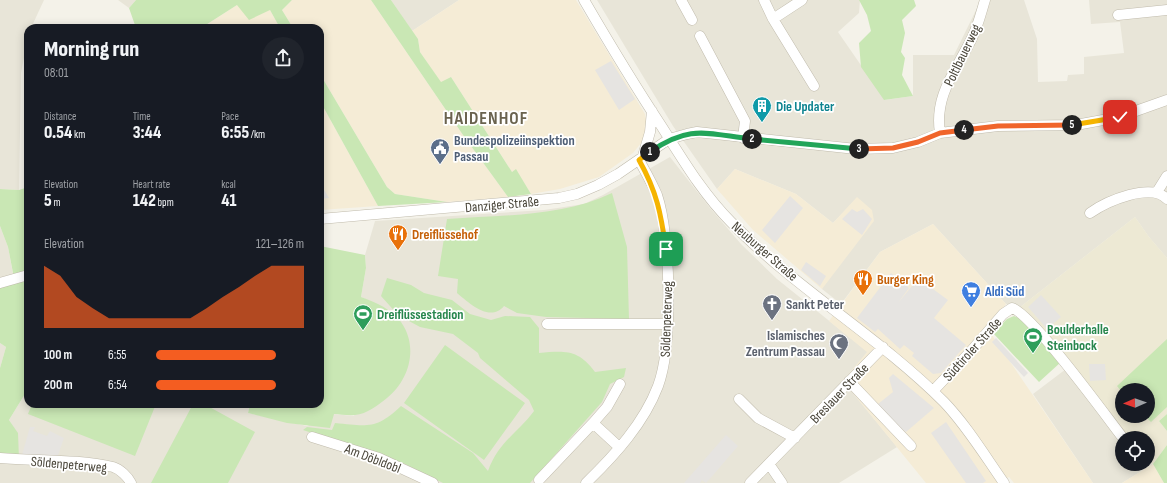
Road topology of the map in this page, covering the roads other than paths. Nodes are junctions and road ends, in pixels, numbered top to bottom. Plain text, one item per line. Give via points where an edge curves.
1 (584, 0) edge
2 (681, 0) edge
3 (764, 0) edge
4 (802, 0) edge
5 (985, 0) edge
6 (1167, 10) edge
7 (1118, 15) dead end
8 (773, 19) junction
9 (692, 20) dead end
10 (700, 36) dead end
11 (814, 86) dead end
12 (1167, 100) edge
13 (652, 112) junction
14 (940, 133) junction
15 (743, 138) junction
16 (669, 139) junction
17 (641, 158) junction
18 (1167, 176) edge
19 (1157, 192) junction
20 (1167, 199) edge
21 (1090, 213) dead end
22 (324, 219) edge
23 (24, 276) edge
24 (0, 283) edge
25 (547, 324) dead end
26 (667, 324) junction
27 (883, 347) junction
28 (849, 381) junction
29 (620, 384) dead end
30 (933, 391) junction
31 (739, 399) dead end
32 (593, 423) junction
33 (1118, 431) edge
34 (312, 437) dead end
35 (795, 438) junction
36 (911, 446) dead end
37 (619, 447) junction
38 (0, 458) edge
39 (769, 464) junction
40 (539, 480) dead end
41 (132, 483) edge
42 (433, 483) edge
43 (587, 483) edge
44 (750, 483) edge
45 (782, 483) edge
46 (1004, 483) edge

1 - 13 street, Neuburger Straße
2 - 9 street
3 - 8 street
4 - 8 street
5 - 14 street, Poltlbauerweg via 973,37 945,88 938,118
6 - 7 street
8 - 11 street
10 - 15 street via 744,122
12 - 14 street, Danziger Straße via 1120,117 1076,125 998,126
13 - 16 street, Neuburger Straße
13 - 17 street via 650,132
14 - 15 street, Danziger Straße via 893,148 856,149
15 - 16 street, Danziger Straße via 698,132
16 - 17 street, Danziger Straße
16 - 27 street, Neuburger Straße via 696,180 730,221 759,249
17 - 22 street, Danziger Straße via 598,185 559,198
17 - 26 street, Söldenpeterweg via 657,196 662,218 668,282
18 - 19 street
19 - 20 street
19 - 21 street via 1106,202
23 - 24 street
25 - 26 street
26 - 37 street, Söldenpeterweg via 664,365 658,386 638,425
27 - 28 street, Breslauer Straße
27 - 30 street, Neuburger Straße
28 - 35 street, Breslauer Straße
28 - 36 street
29 - 32 street
30 - 33 street, Südtiroler Straße via 1003,314 1012,308 1023,314
30 - 46 street, Neuburger Straße via 973,438
31 - 35 street via 758,418
32 - 37 street
32 - 40 street
34 - 42 street, Am Döbldobl via 379,458
35 - 39 street, Breslauer Straße
37 - 43 street, Söldenpeterweg
38 - 41 street, Söldenpeterweg via 72,462 115,468
39 - 44 street, Breslauer Straße
39 - 45 street

